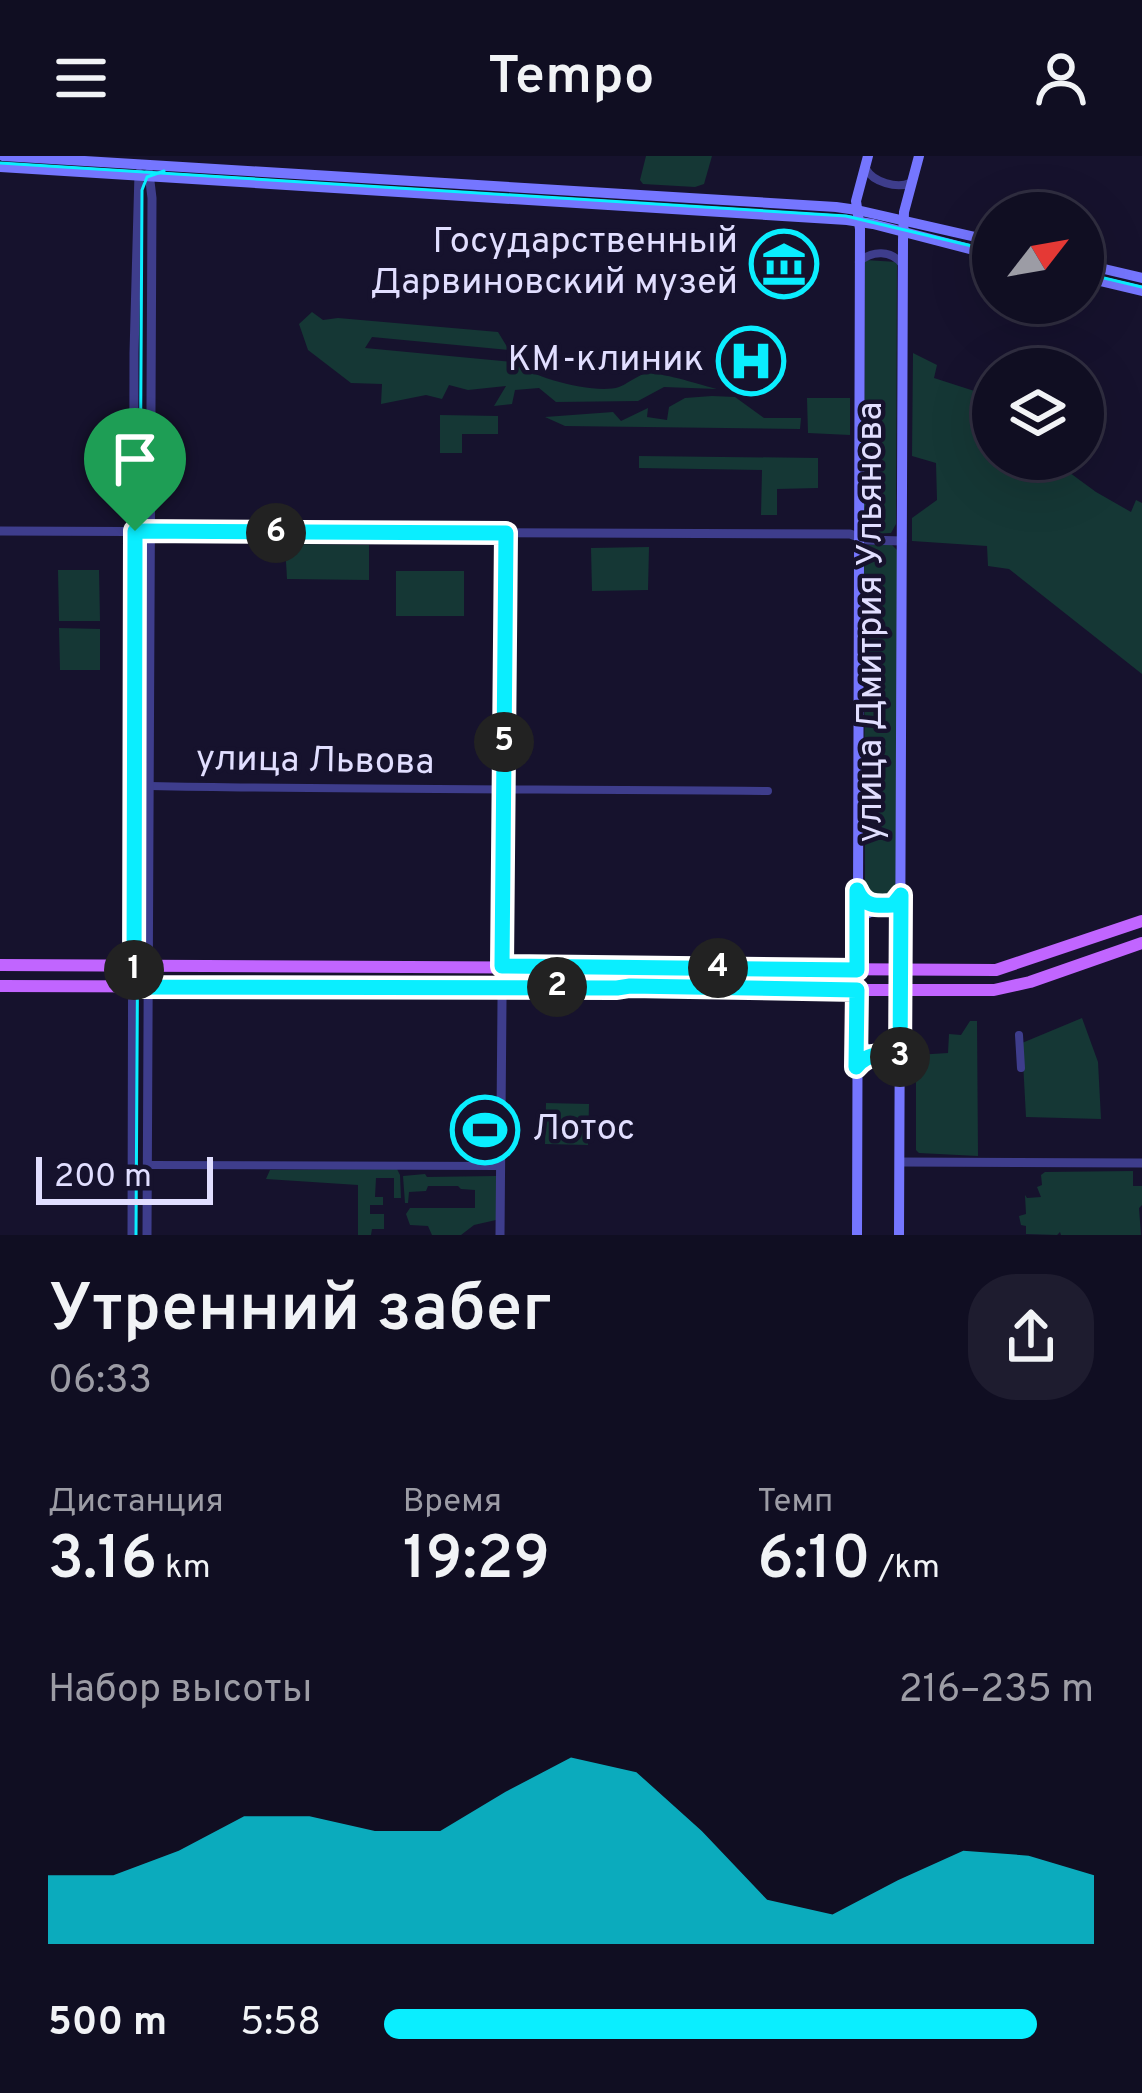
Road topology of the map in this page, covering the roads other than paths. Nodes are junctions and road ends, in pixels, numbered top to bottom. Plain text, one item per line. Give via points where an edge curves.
1 (3, 156) edge
2 (920, 156) edge
3 (867, 162) edge
4 (145, 165) junction
5 (0, 167) edge
6 (144, 177) junction
7 (913, 179) junction
8 (858, 216) junction
9 (903, 226) junction
10 (972, 238) edge
11 (972, 247) edge
12 (859, 262) junction
13 (903, 265) junction
14 (1104, 269) edge
15 (1142, 278) edge
16 (1104, 282) edge
17 (1142, 292) edge
18 (0, 530) edge
19 (135, 531) junction
20 (152, 532) junction
21 (506, 533) junction
22 (858, 537) junction
23 (902, 541) junction
24 (150, 786) junction
25 (503, 789) junction
26 (768, 790) dead end
27 (857, 890) junction
28 (901, 895) junction
29 (1142, 921) edge
30 (901, 922) junction
31 (857, 923) junction
32 (1142, 943) edge
33 (1023, 963) junction
34 (0, 965) edge
35 (134, 965) junction
36 (149, 965) junction
37 (293, 966) junction
38 (356, 966) junction
39 (502, 966) junction
40 (719, 968) junction
41 (737, 968) junction
42 (857, 970) junction
43 (901, 970) junction
44 (1030, 982) junction
45 (0, 986) edge
46 (142, 987) junction
47 (293, 987) junction
48 (355, 987) junction
49 (502, 987) junction
50 (720, 989) junction
51 (736, 990) junction
52 (857, 990) junction
53 (901, 991) junction
54 (1019, 1035) dead end
55 (856, 1036) junction
56 (901, 1038) junction
57 (900, 1066) junction
58 (856, 1067) junction
59 (1021, 1068) dead end
60 (900, 1162) junction
61 (1142, 1163) edge
62 (148, 1165) junction
63 (500, 1166) junction
64 (132, 1235) edge
65 (147, 1235) edge
66 (500, 1235) edge
67 (857, 1235) edge
68 (899, 1235) edge

1 - 4 main road
2 - 7 main road, улица Дмитрия Ульянова
3 - 7 street via 872,178 907,186
3 - 8 main road, улица Дмитрия Ульянова
4 - 6 street
4 - 8 main road
5 - 6 main road
6 - 8 main road
6 - 19 street
6 - 20 street
7 - 9 main road, улица Дмитрия Ульянова
8 - 9 main road
8 - 12 main road, улица Дмитрия Ульянова
9 - 10 main road
9 - 11 main road
9 - 13 main road, улица Дмитрия Ульянова
12 - 13 street via 883,253
12 - 22 main road, улица Дмитрия Ульянова
13 - 23 main road, улица Дмитрия Ульянова
14 - 15 main road
16 - 17 main road
18 - 19 street
19 - 20 street
19 - 35 street
20 - 21 street
20 - 24 street
21 - 22 street
21 - 25 street
22 - 23 street
22 - 27 main road, улица Дмитрия Ульянова
23 - 28 main road, улица Дмитрия Ульянова
24 - 25 street, улица Львова
24 - 36 street
25 - 26 street, улица Львова
25 - 39 street
27 - 28 street via 871,905 893,905
27 - 31 main road, улица Дмитрия Ульянова
28 - 30 main road, улица Дмитрия Ульянова
29 - 33 main road
30 - 31 main road via 888,910
30 - 43 main road, улица Дмитрия Ульянова
31 - 42 main road, улица Дмитрия Ульянова
32 - 44 main road
33 - 43 main road
33 - 44 street via 1020,975
34 - 35 main road
35 - 36 main road
35 - 46 street
36 - 37 main road
36 - 46 street
37 - 38 main road
37 - 47 street via 304,978
38 - 39 main road
38 - 48 street via 345,975
39 - 40 main road
39 - 49 street
40 - 41 main road
40 - 50 street
41 - 42 main road
41 - 51 main road via 730,979
42 - 43 main road
42 - 52 main road, улица Дмитрия Ульянова
43 - 53 main road, улица Дмитрия Ульянова
44 - 53 main road
45 - 46 main road
46 - 47 main road
46 - 62 street
46 - 64 street
47 - 48 main road
48 - 49 main road
49 - 50 main road
49 - 63 street
50 - 51 main road
51 - 52 main road
52 - 53 main road
52 - 55 main road, улица Дмитрия Ульянова
53 - 56 main road, улица Дмитрия Ульянова
54 - 59 street
55 - 56 main road via 867,1050 893,1049
55 - 58 main road, улица Дмитрия Ульянова
56 - 57 main road, улица Дмитрия Ульянова
57 - 58 street via 872,1055
57 - 60 main road, улица Дмитрия Ульянова
58 - 67 main road, улица Дмитрия Ульянова
60 - 61 street
60 - 68 main road, улица Дмитрия Ульянова
62 - 63 street
62 - 65 street
63 - 66 street

